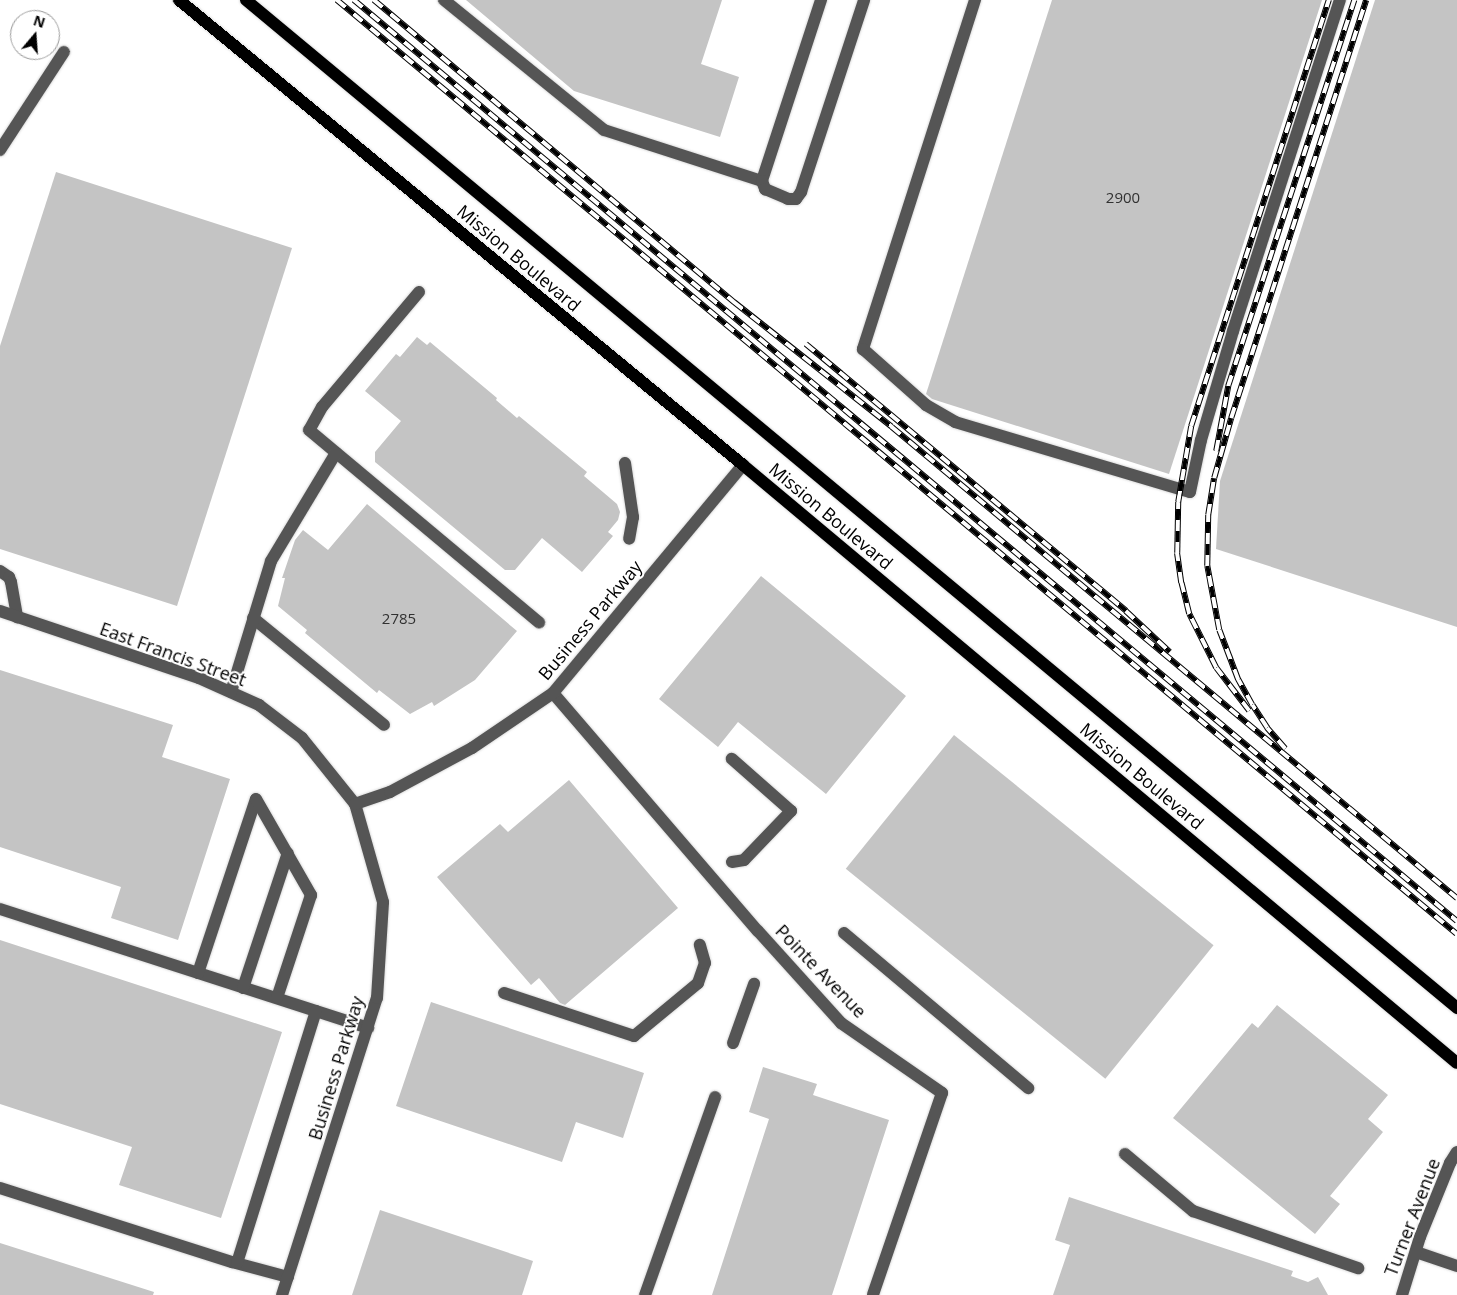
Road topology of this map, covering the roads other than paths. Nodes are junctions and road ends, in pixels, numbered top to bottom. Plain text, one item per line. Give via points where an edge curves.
1 (179, 0) edge
2 (246, 0) edge
3 (444, 0) edge
4 (822, 0) edge
5 (864, 0) edge
6 (975, 0) edge
7 (1340, 0) edge
8 (64, 52) dead end
9 (0, 150) edge
10 (762, 181) junction
11 (419, 292) dead end
12 (336, 453) junction
13 (625, 463) dead end
14 (743, 465) junction
15 (629, 539) dead end
16 (0, 571) edge
17 (0, 612) edge
18 (17, 617) junction
19 (253, 618) junction
20 (539, 622) dead end
21 (231, 692) junction
22 (553, 693) junction
23 (384, 725) dead end
24 (732, 759) dead end
25 (355, 804) junction
26 (288, 853) junction
27 (732, 862) dead end
28 (0, 909) edge
29 (844, 933) dead end
30 (700, 945) dead end
31 (198, 973) junction
32 (754, 984) dead end
33 (244, 988) junction
34 (504, 993) dead end
35 (277, 998) junction
36 (1457, 1008) edge
37 (316, 1011) junction
38 (368, 1028) junction
39 (733, 1043) dead end
40 (1457, 1063) edge
41 (1028, 1088) dead end
42 (715, 1097) dead end
43 (1457, 1152) edge
44 (1125, 1154) dead end
45 (0, 1188) edge
46 (1416, 1252) junction
47 (237, 1263) junction
48 (1457, 1266) edge
49 (1358, 1268) dead end
50 (288, 1277) junction
51 (282, 1295) edge
52 (645, 1295) edge
53 (874, 1295) edge
54 (1402, 1295) edge

1 - 14 main road, Mission Boulevard
2 - 36 main road, Mission Boulevard
3 - 10 street via 604,130
4 - 10 street
5 - 10 street via 801,192 796,198 788,199 765,189
6 - 7 street via 863,349 926,405 955,422 1190,492 1201,440 1233,331
8 - 9 street
11 - 12 street via 322,406 308,430
12 - 19 street via 271,561
12 - 20 street
13 - 15 street via 633,517
14 - 22 street, Business Parkway
14 - 40 main road, Mission Boulevard
16 - 18 street via 11,582
17 - 18 street, East Francis Street
18 - 21 street, East Francis Street via 199,678
19 - 21 street
19 - 23 street
21 - 25 street, East Francis Street via 259,705 302,738
22 - 25 street, Business Parkway via 472,748 390,792
22 - 53 street, Pointe Avenue via 758,932 841,1023 942,1093
24 - 27 street via 790,811 744,860
25 - 38 street, Business Parkway via 383,902 377,998
26 - 31 street via 256,798
26 - 33 street
26 - 35 street via 311,895
28 - 31 street
29 - 41 street
30 - 34 street via 705,963 698,983 634,1036
31 - 33 street
32 - 39 street
33 - 35 street
35 - 37 street
37 - 38 street
37 - 47 street
38 - 50 street, Business Parkway
42 - 52 street
43 - 46 street, Turner Avenue
44 - 49 street via 1193,1211
45 - 47 street
46 - 48 street
46 - 54 street, Turner Avenue
47 - 50 street
50 - 51 street, Business Parkway

